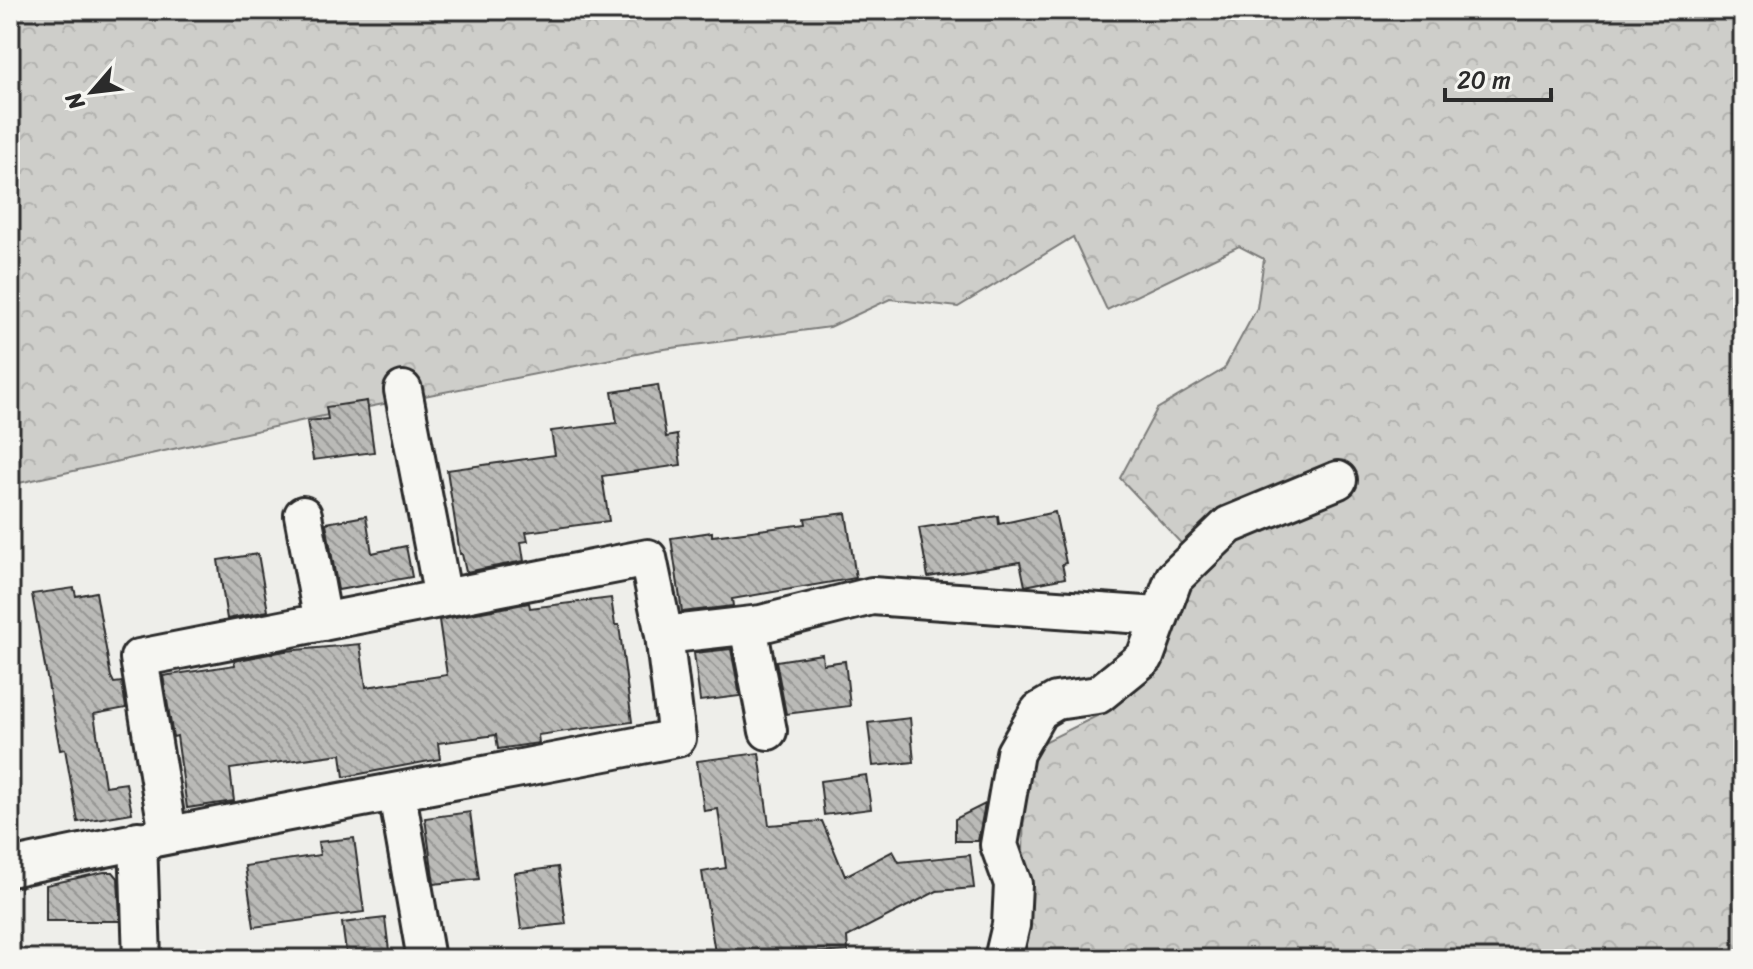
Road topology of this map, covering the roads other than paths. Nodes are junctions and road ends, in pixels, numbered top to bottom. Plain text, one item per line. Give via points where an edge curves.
1 (403, 390) dead end
2 (1338, 480) dead end
3 (303, 515) dead end
4 (443, 598) junction
5 (1158, 616) junction
6 (323, 622) junction
7 (748, 626) junction
8 (664, 635) junction
9 (768, 731) dead end
10 (397, 794) junction
11 (153, 837) junction
12 (10, 868) edge
13 (142, 959) edge
14 (426, 959) edge
15 (1003, 959) edge

1 - 4 street
2 - 5 street via 1229,525 1174,578
3 - 6 street
4 - 6 street
4 - 8 street via 648,558
5 - 7 street via 872,596
5 - 15 street via 1145,657 1098,695 1056,701 1039,711 1015,753 999,845 1013,884
6 - 11 street via 139,658
7 - 8 street
7 - 9 street
8 - 10 street via 677,738
10 - 11 street
10 - 14 street
11 - 12 street
11 - 13 street

